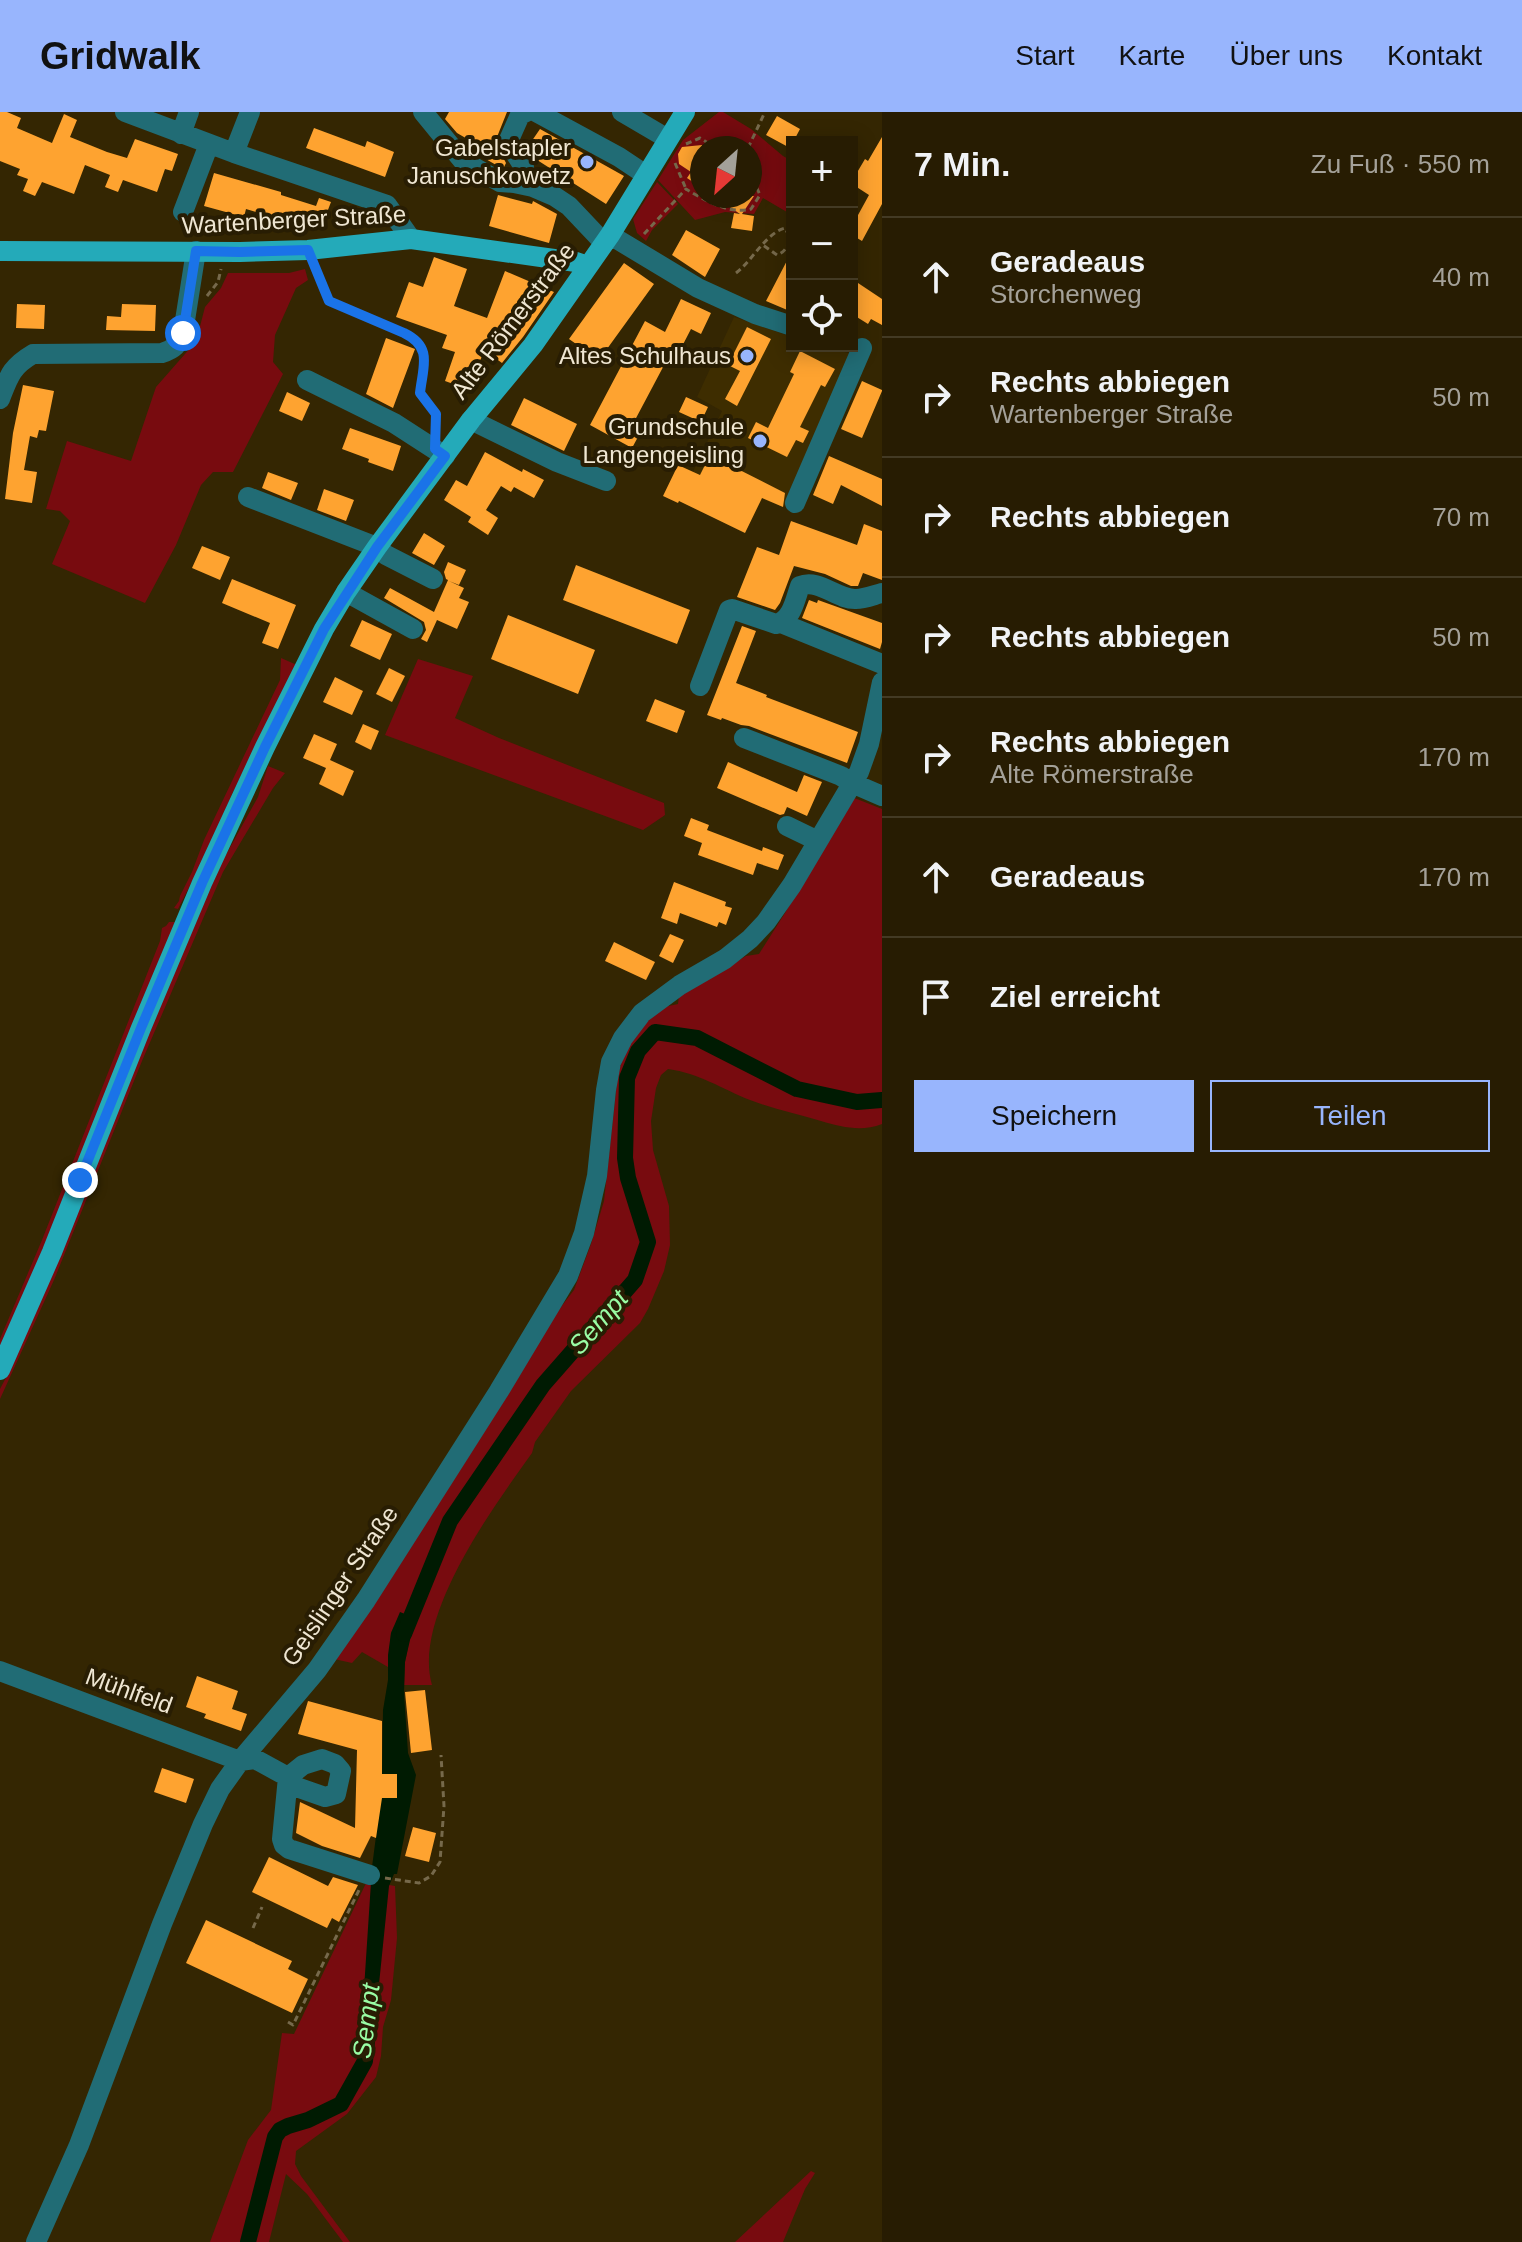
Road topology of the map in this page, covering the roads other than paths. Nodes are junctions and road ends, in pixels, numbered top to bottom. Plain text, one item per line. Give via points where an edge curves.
1 (125, 112) edge
2 (189, 112) edge
3 (250, 112) edge
4 (423, 112) edge
5 (526, 112) edge
6 (536, 112) edge
7 (622, 112) edge
8 (685, 112) edge
9 (181, 134) junction
10 (209, 144) junction
11 (676, 147) junction
12 (234, 153) junction
13 (646, 175) junction
14 (524, 185) junction
15 (183, 212) dead end
16 (411, 239) junction
17 (607, 239) junction
18 (0, 251) edge
19 (196, 251) junction
20 (588, 266) junction
21 (786, 324) edge
22 (865, 349) edge
23 (307, 380) dead end
24 (0, 399) edge
25 (471, 420) junction
26 (440, 452) junction
27 (606, 481) dead end
28 (248, 497) dead end
29 (795, 503) dead end
30 (377, 547) junction
31 (433, 579) dead end
32 (346, 592) junction
33 (882, 593) edge
34 (781, 623) junction
35 (413, 629) dead end
36 (882, 664) edge
37 (882, 682) edge
38 (700, 686) dead end
39 (879, 720) edge
40 (744, 738) dead end
41 (852, 783) junction
42 (882, 796) edge
43 (787, 826) dead end
44 (818, 841) junction
45 (0, 1370) edge
46 (0, 1671) edge
47 (240, 1761) junction
48 (368, 1874) road end
49 (36, 2242) edge

1 - 9 street
2 - 9 street
3 - 12 street
4 - 14 street via 463,161 500,182
5 - 14 street via 508,142 524,167
6 - 13 street
7 - 11 street
8 - 11 main road, Alte Römerstraße
9 - 10 street
10 - 12 street
10 - 15 street
11 - 13 main road, Alte Römerstraße
12 - 16 street via 387,205
13 - 17 main road, Alte Römerstraße
14 - 17 street via 554,196
16 - 19 main road, Wartenberger Straße via 308,250
16 - 20 main road, Wartenberger Straße
17 - 20 main road, Alte Römerstraße
17 - 21 street via 698,288
18 - 19 main road, Wartenberger Straße
19 - 24 street via 183,333 172,350 33,354 10,372
20 - 25 main road, Alte Römerstraße
22 - 29 street
23 - 26 street
25 - 26 main road, Alte Römerstraße
25 - 27 street
26 - 30 main road, Alte Römerstraße
28 - 30 street
30 - 31 street
30 - 32 main road, Alte Römerstraße
32 - 35 street
32 - 45 main road, Alte Römerstraße via 202,883
33 - 34 street via 854,600 803,584 788,619
34 - 36 street
34 - 38 street via 729,610
37 - 39 street, Geislinger Straße
39 - 41 street, Geislinger Straße
40 - 41 street
41 - 42 street
41 - 44 street, Geislinger Straße
43 - 44 street
44 - 47 street, Geislinger Straße via 758,931 642,1013 623,1038 611,1062 597,1176 568,1276 366,1600 317,1670
46 - 47 street, Mühlfeld
47 - 48 street, Mühlfeld via 255,1759 288,1781 284,1845
47 - 49 street, Geislinger Straße via 203,1824

